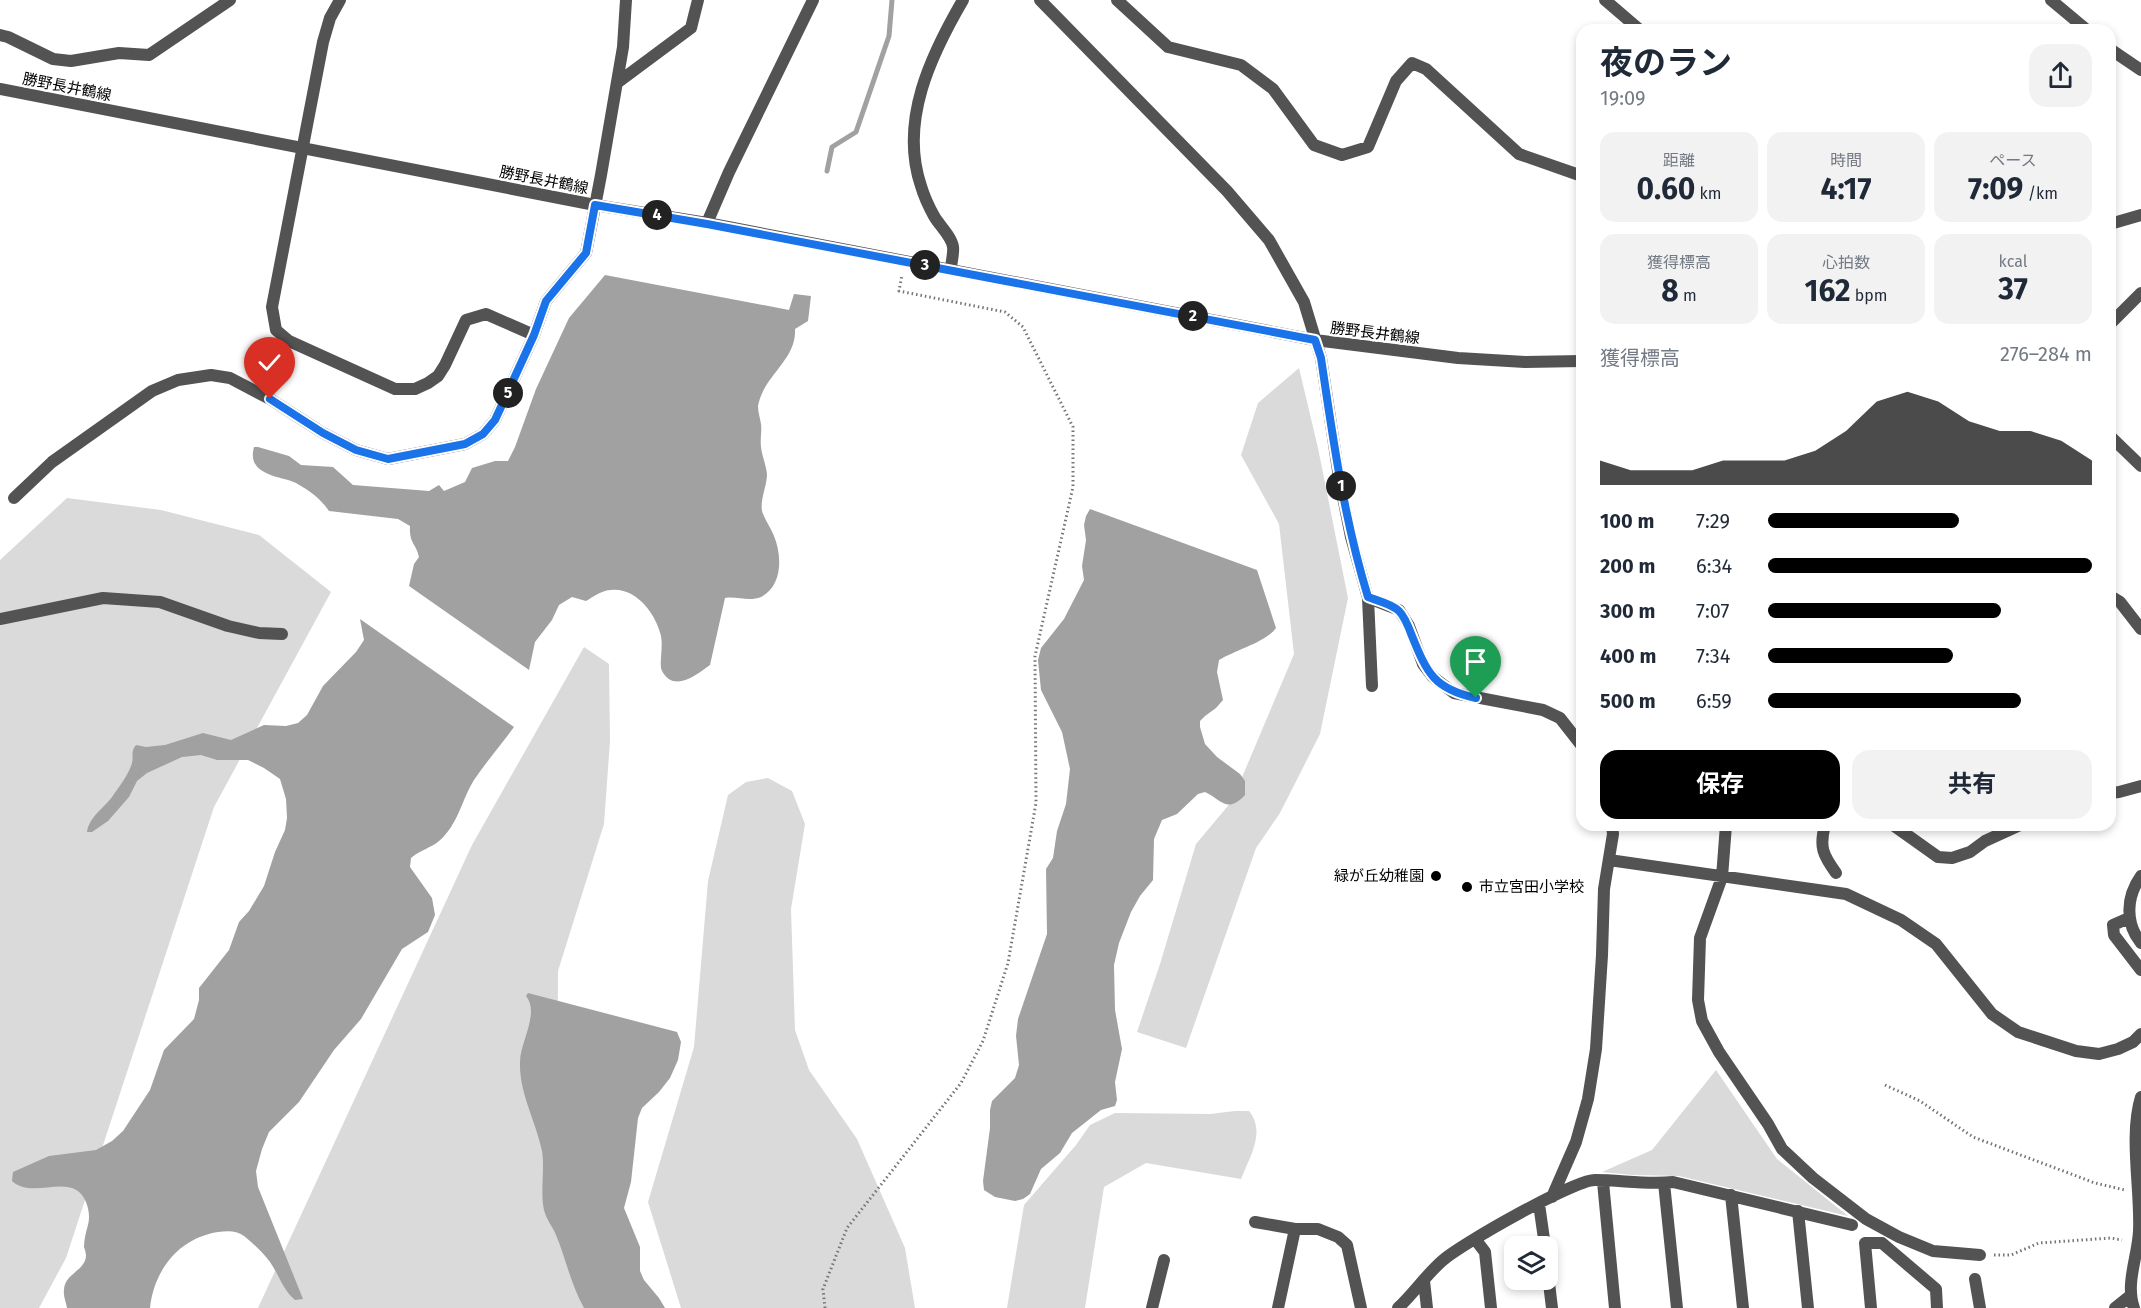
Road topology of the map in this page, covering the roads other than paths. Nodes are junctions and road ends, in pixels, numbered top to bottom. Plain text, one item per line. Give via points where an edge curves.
1 (230, 0) edge
2 (340, 0) edge
3 (626, 0) edge
4 (698, 0) edge
5 (813, 0) edge
6 (963, 0) edge
7 (1040, 0) edge
8 (1117, 0) edge
9 (1605, 0) edge
10 (2051, 0) edge
11 (1633, 24) edge
12 (2079, 24) edge
13 (0, 35) edge
14 (2116, 53) edge
15 (2141, 70) edge
16 (617, 83) junction
17 (0, 89) edge
18 (302, 148) junction
19 (1576, 174) edge
20 (595, 205) junction
21 (2141, 215) edge
22 (2116, 222) edge
23 (707, 224) junction
24 (951, 270) junction
25 (2141, 293) edge
26 (2116, 318) edge
27 (534, 335) junction
28 (1315, 340) junction
29 (1576, 361) edge
30 (2116, 442) edge
31 (2141, 466) edge
32 (14, 498) dead end
33 (1368, 597) junction
34 (2116, 600) edge
35 (0, 619) edge
36 (2141, 629) edge
37 (282, 634) dead end
38 (1372, 686) dead end
39 (1576, 738) edge
40 (2141, 786) edge
41 (2116, 792) edge
42 (1613, 831) edge
43 (1726, 831) edge
44 (1823, 831) edge
45 (1901, 831) edge
46 (2007, 831) edge
47 (1609, 860) junction
48 (1836, 873) dead end
49 (2141, 876) edge
50 (1722, 877) junction
51 (2129, 918) junction
52 (2141, 943) edge
53 (2141, 970) edge
54 (2141, 1034) edge
55 (2141, 1097) edge
56 (1603, 1182) junction
57 (1664, 1183) junction
58 (1731, 1196) junction
59 (1552, 1197) junction
60 (1539, 1204) junction
61 (1798, 1211) junction
62 (1255, 1222) dead end
63 (1852, 1225) dead end
64 (1295, 1229) junction
65 (1544, 1236) edge
66 (1475, 1239) junction
67 (1980, 1255) road end
68 (1164, 1260) dead end
69 (1975, 1279) dead end
70 (1424, 1281) junction
71 (1550, 1290) edge
72 (2132, 1302) edge
73 (2116, 1307) edge
74 (1152, 1308) edge
75 (1278, 1308) edge
76 (1361, 1308) edge
77 (1398, 1308) edge
78 (1427, 1308) edge
79 (1491, 1308) edge
80 (1552, 1308) edge
81 (1615, 1308) edge
82 (1677, 1308) edge
83 (1743, 1308) edge
84 (1808, 1308) edge
85 (1871, 1308) edge
86 (1937, 1308) edge
87 (1980, 1308) edge

1 - 13 street via 149,55 119,53 71,61 53,59
2 - 18 street via 323,42
3 - 16 street
4 - 16 street via 691,28
5 - 23 street
6 - 24 street via 924,77 915,136 921,186 953,246
7 - 28 street via 1227,191 1269,240 1304,302
8 - 19 street via 1168,47 1241,64 1273,89 1314,145 1342,154 1368,147 1396,81 1412,63 1426,69 1519,154
9 - 11 street
10 - 12 street
14 - 15 street
16 - 20 street
17 - 18 street, 勝野長井鶴線
18 - 20 street, 勝野長井鶴線
18 - 27 street via 272,308 276,330 289,341 395,389 415,389 438,376 466,320 486,314
20 - 23 street, 勝野長井鶴線
20 - 27 street via 586,253 546,301
21 - 22 street
23 - 24 street, 勝野長井鶴線
24 - 28 street, 勝野長井鶴線
25 - 26 street
27 - 32 street via 495,420 483,434 465,444 388,459 356,450 230,378 211,375 177,380 152,391 52,462
28 - 29 street, 勝野長井鶴線 via 1458,358
28 - 33 street via 1349,527
30 - 31 street
33 - 38 street
33 - 39 street via 1399,610 1424,664 1433,677 1454,693 1543,710 1560,718
34 - 36 street
35 - 37 street via 103,598 160,602 228,626
40 - 41 street
42 - 47 street
43 - 50 street
44 - 48 street via 1824,856
45 - 46 street via 1938,857 1952,858
47 - 50 street
47 - 59 street via 1595,1059 1576,1142
49 - 51 street via 2130,900
50 - 54 street via 1846,894 1901,920 1936,944 1992,1014 2018,1032 2076,1051 2099,1054 2133,1042
50 - 67 street via 1700,938 1701,1021 1782,1149 1866,1219 1899,1237 1934,1251
51 - 52 street
51 - 53 street via 2113,926 2114,935
55 - 72 street via 2136,1134 2139,1230
56 - 57 street
56 - 59 street via 1584,1182
56 - 81 street
57 - 58 street
57 - 82 street
58 - 61 street
58 - 83 street
59 - 60 street
60 - 65 street
60 - 66 street
61 - 63 street
61 - 84 street
62 - 64 street
64 - 75 street
64 - 76 street via 1318,1229 1347,1245
66 - 70 street via 1443,1260
66 - 79 street via 1485,1252
68 - 74 street
69 - 87 street
70 - 77 street
70 - 78 street
71 - 80 street
72 - 73 street
85 - 86 street via 1865,1243 1882,1244 1936,1289

